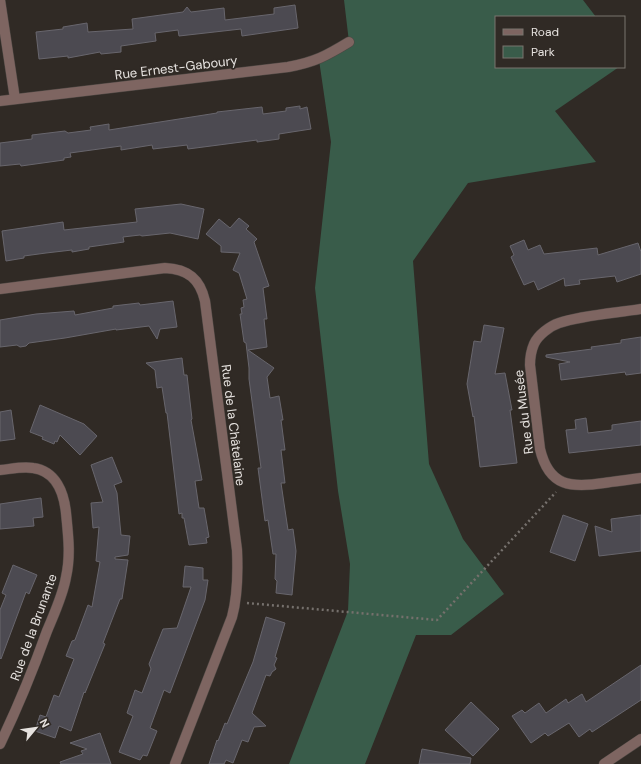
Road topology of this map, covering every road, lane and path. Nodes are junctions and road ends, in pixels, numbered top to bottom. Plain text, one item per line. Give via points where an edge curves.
1 (0, 0) edge
2 (349, 42) dead end
3 (15, 99) junction
4 (0, 101) edge
5 (0, 289) edge
6 (641, 309) edge
7 (0, 470) edge
8 (641, 478) edge
9 (564, 483) junction
10 (236, 602) junction
11 (641, 739) edge
12 (0, 744) edge
13 (175, 764) edge
14 (604, 764) edge

1 - 3 street
2 - 3 street, Rue Ernest-Gaboury via 319,60 288,68
3 - 4 street, Rue Ernest-Gaboury
5 - 10 street, Rue de la Châtelaine via 165,268 182,271 198,282 205,301 237,550
6 - 9 street, Rue du Musée via 558,323 534,343 530,365 542,460 548,470
7 - 12 street, Rue de la Brunante via 34,468 54,478 60,486 66,506 69,547 61,596 29,680
8 - 9 street via 585,486
9 - 10 path via 437,620
10 - 13 street, Rue de la Châtelaine
11 - 14 street

